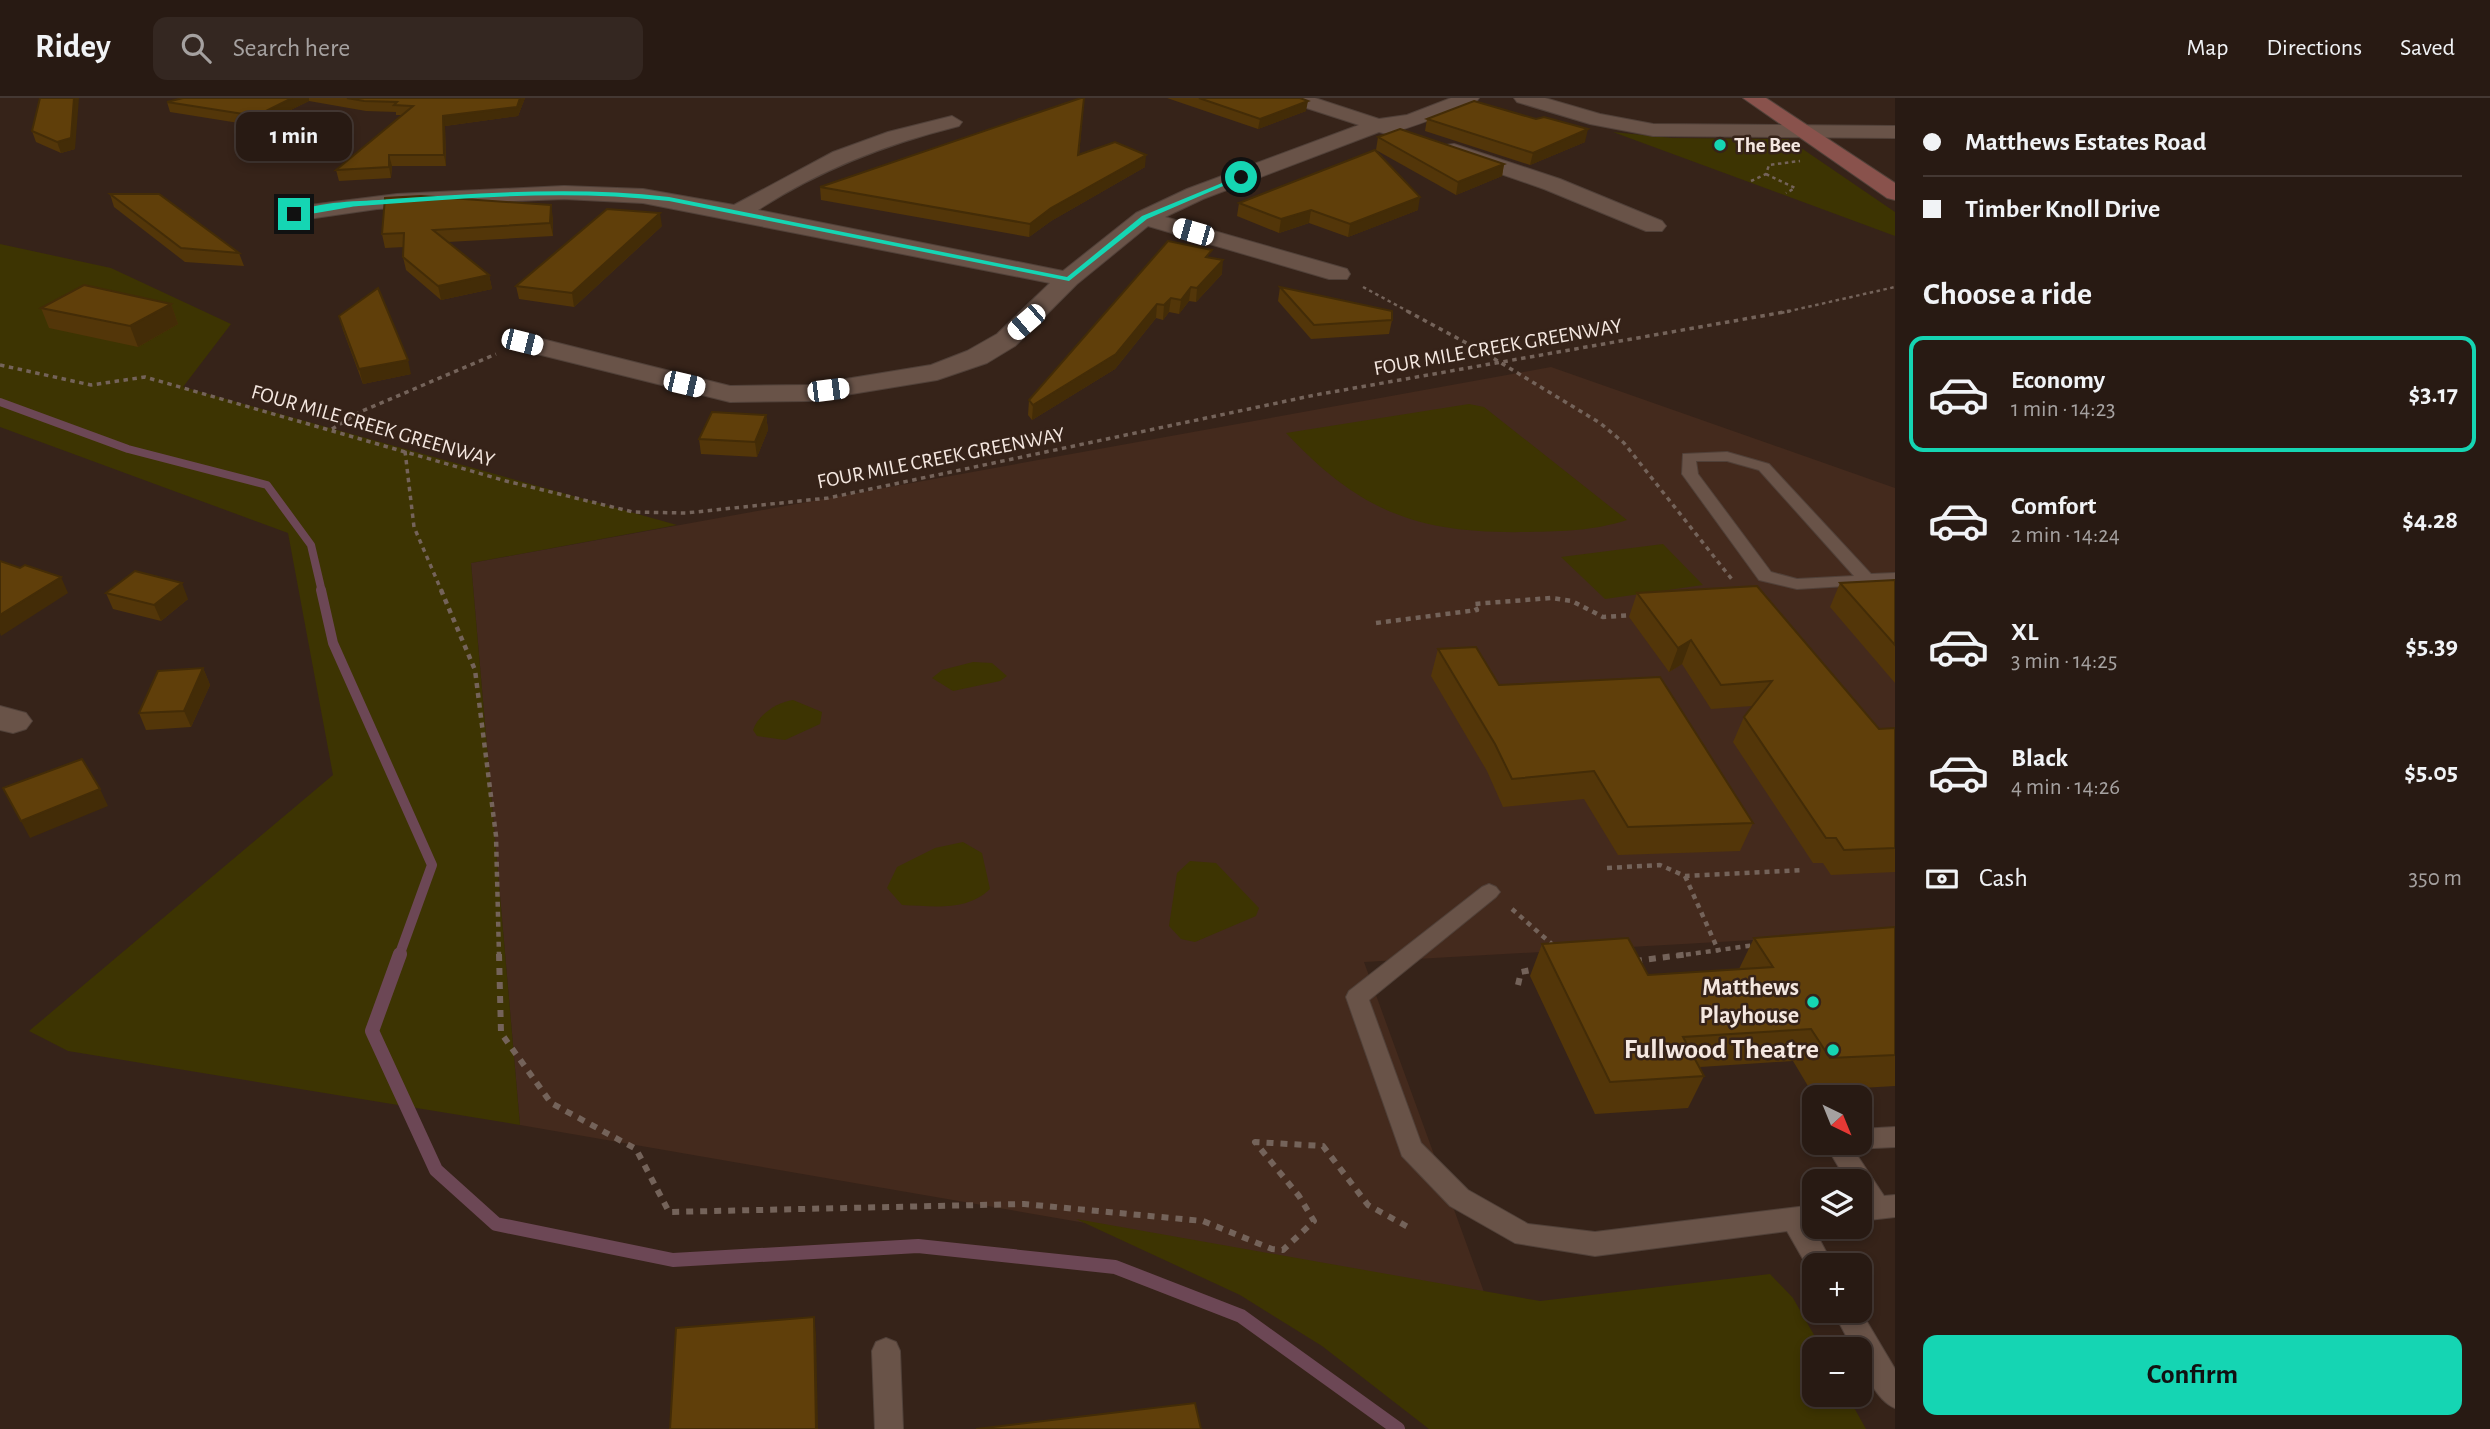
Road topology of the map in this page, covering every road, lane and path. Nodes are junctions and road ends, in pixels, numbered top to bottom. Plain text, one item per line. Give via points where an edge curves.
1 (1295, 98) edge
2 (1434, 98) edge
3 (1469, 98) edge
4 (1524, 98) edge
5 (1753, 98) edge
6 (1895, 118) edge
7 (952, 122) dead end
8 (1379, 125) junction
9 (1798, 129) junction
10 (1895, 132) edge
11 (1808, 161) dead end
12 (1766, 173) junction
13 (1751, 181) dead end
14 (1895, 193) edge
15 (1786, 194) dead end
16 (738, 213) junction
17 (294, 214) dead end
18 (1144, 218) junction
19 (1654, 226) dead end
20 (1338, 274) joint
21 (1069, 279) junction
22 (1895, 287) edge
23 (522, 342) joint
24 (1498, 362) junction
25 (0, 365) edge
26 (330, 429) junction
27 (405, 451) junction
28 (1895, 578) edge
29 (1867, 580) junction
30 (1737, 585) edge
31 (1643, 614) edge
32 (1376, 623) dead end
33 (1607, 868) dead end
34 (1804, 870) dead end
35 (1685, 876) junction
36 (1489, 892) dead end
37 (1513, 909) dead end
38 (1764, 946) edge
39 (1719, 952) junction
40 (1564, 956) edge
41 (1630, 961) edge
42 (1550, 967) edge
43 (1518, 985) dead end
44 (1895, 1136) edge
45 (1872, 1138) edge
46 (1844, 1155) edge
47 (1878, 1208) edge
48 (1802, 1217) edge
49 (1408, 1227) dead end
50 (1853, 1323) edge
51 (886, 1350) dead end
52 (1895, 1395) edge
53 (889, 1429) edge

1 - 8 street
2 - 8 street via 1389,115
3 - 8 street via 1411,120
4 - 9 street via 1597,120 1653,130
5 - 9 main road
6 - 9 street
7 - 16 street via 860,148 801,174
8 - 18 street via 1195,194
8 - 19 street via 1552,184
9 - 10 street
9 - 14 main road
11 - 12 path via 1774,163
12 - 13 path
12 - 15 path via 1795,188
16 - 17 street via 645,195 572,191 352,204
16 - 21 street
18 - 20 street
18 - 21 street
20 - 24 path
21 - 23 street via 1006,340 977,358 937,372 808,393 730,394
22 - 24 path, FOUR MILE CREEK GREENWAY
23 - 26 path
24 - 27 path, FOUR MILE CREEK GREENWAY via 1220,414 842,495 726,510 633,512
24 - 30 path via 1581,409 1624,443
25 - 26 path, FOUR MILE CREEK GREENWAY via 91,385 145,377
26 - 27 path, FOUR MILE CREEK GREENWAY
27 - 49 path via 414,527 475,670 496,836 501,1033 551,1103 636,1149 669,1212 1024,1204 1203,1221 1283,1250 1314,1221 1255,1142 1323,1146 1368,1205
28 - 29 lane
29 - 29 lane via 1764,467 1741,457 1688,457 1690,474 1765,576 1797,584
31 - 32 path via 1603,617 1572,601 1551,598 1474,604 1477,610
33 - 35 path via 1660,864
34 - 35 path
35 - 39 path
36 - 48 lane via 1357,997 1411,1149 1459,1198 1524,1235 1595,1244
37 - 40 path
38 - 39 path
39 - 41 path
42 - 43 path via 1521,972
44 - 45 lane
46 - 47 lane
50 - 52 lane
51 - 53 lane

